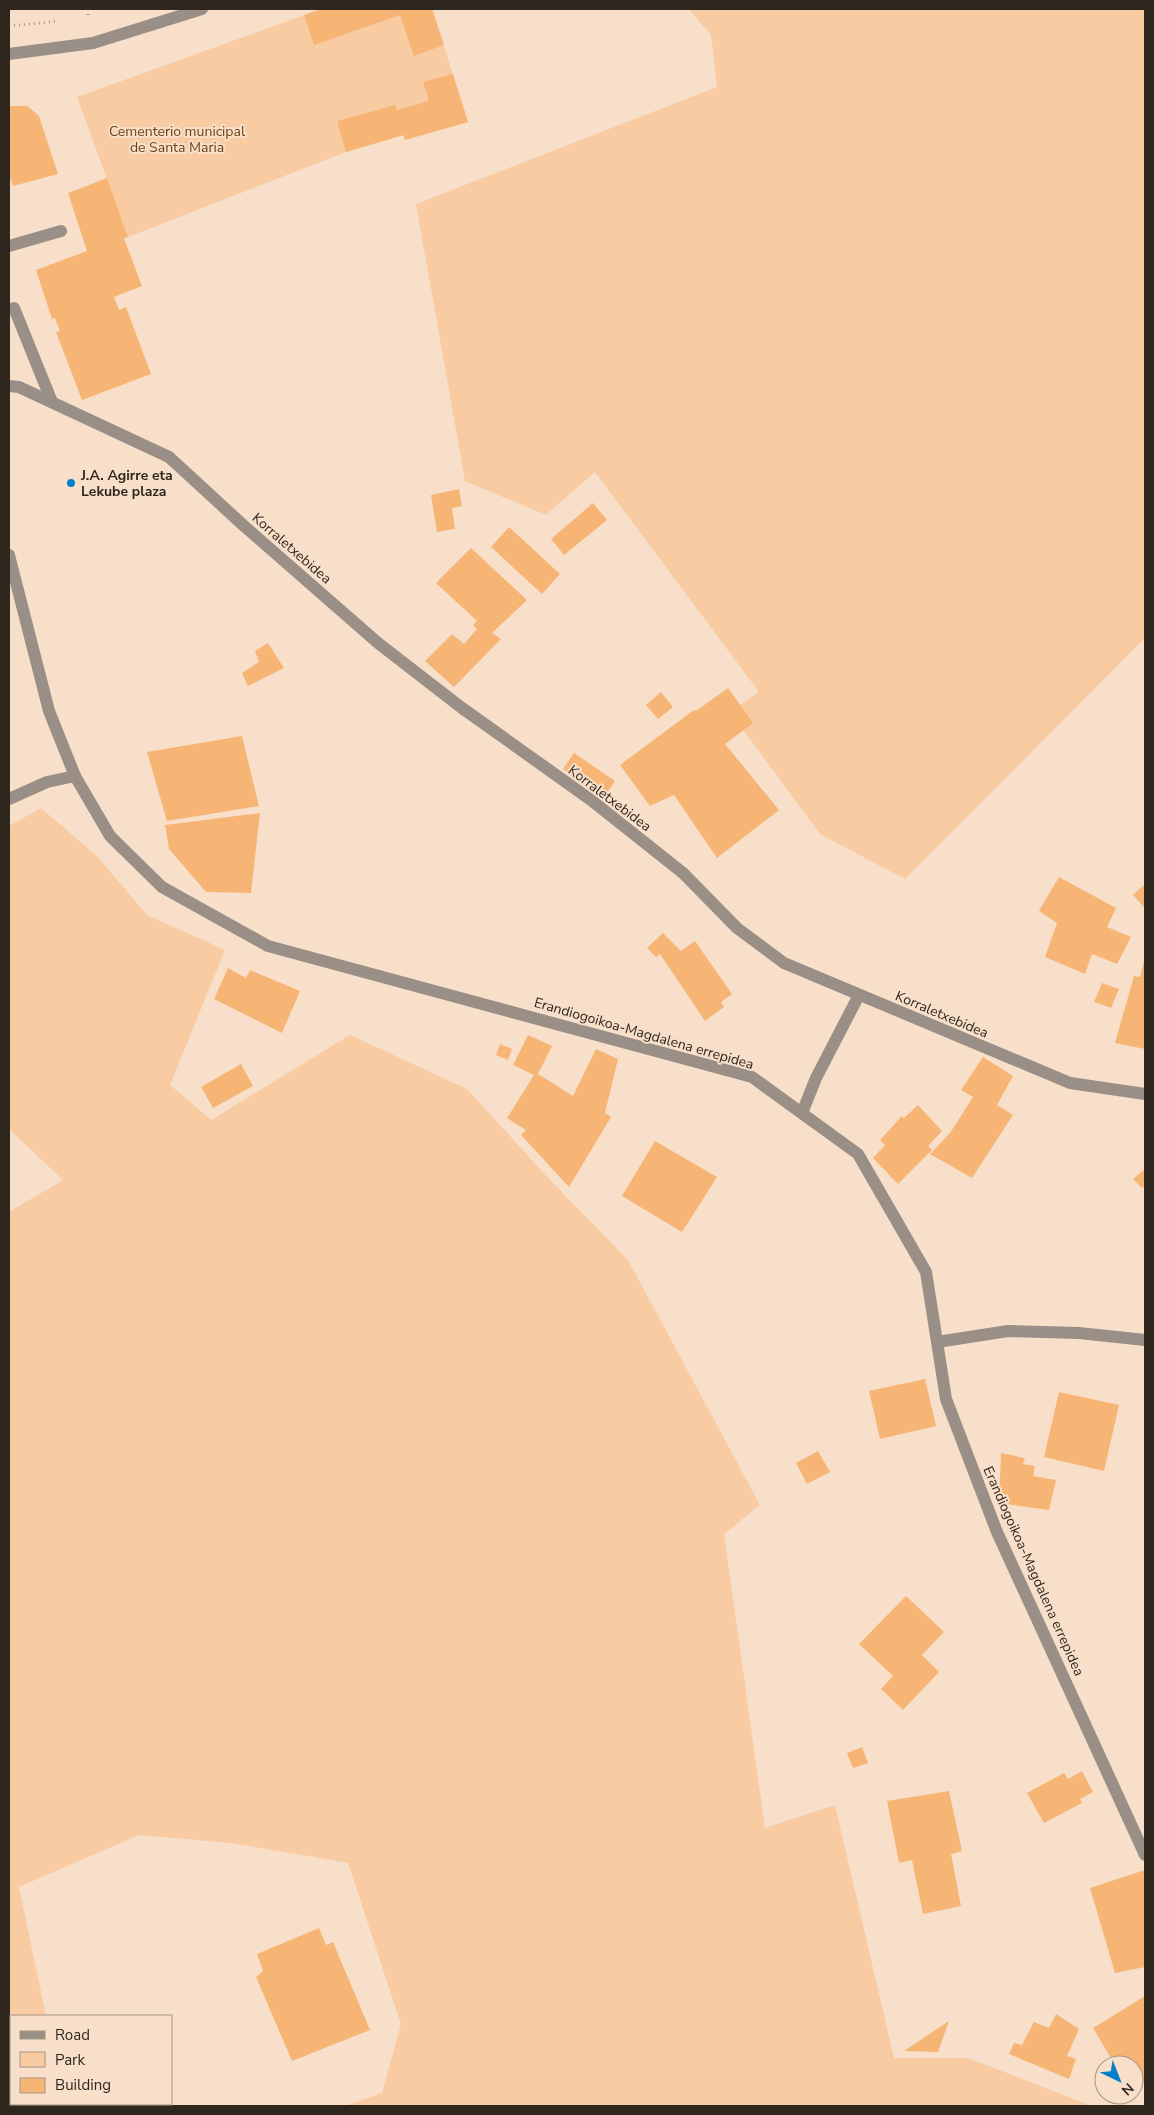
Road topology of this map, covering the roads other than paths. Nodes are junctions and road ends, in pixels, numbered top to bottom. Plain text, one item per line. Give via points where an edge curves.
1 (202, 9) edge
2 (9, 54) edge
3 (61, 231) dead end
4 (9, 246) edge
5 (14, 308) dead end
6 (9, 386) edge
7 (52, 402) junction
8 (9, 555) edge
9 (75, 776) junction
10 (9, 799) edge
11 (859, 995) junction
12 (1145, 1094) edge
13 (802, 1113) junction
14 (1145, 1340) edge
15 (937, 1342) junction
16 (1145, 1855) edge

1 - 2 street via 93,43
3 - 4 street
5 - 7 street
6 - 7 street, Korraletxebidea via 19,387
7 - 11 street, Korraletxebidea via 169,457 378,644 591,800 683,873 737,928 784,963
8 - 9 street, Erandiogoikoa-Magdalena errepidea via 49,710
9 - 10 street via 47,782
9 - 13 street, Erandiogoikoa-Magdalena errepidea via 110,836 162,887 268,946 752,1077
11 - 12 street, Korraletxebidea via 1070,1083
11 - 13 street via 816,1078
13 - 15 street, Erandiogoikoa-Magdalena errepidea via 858,1154 926,1272
14 - 15 street via 1079,1333 1008,1331
15 - 16 street, Erandiogoikoa-Magdalena errepidea via 946,1399 997,1532

